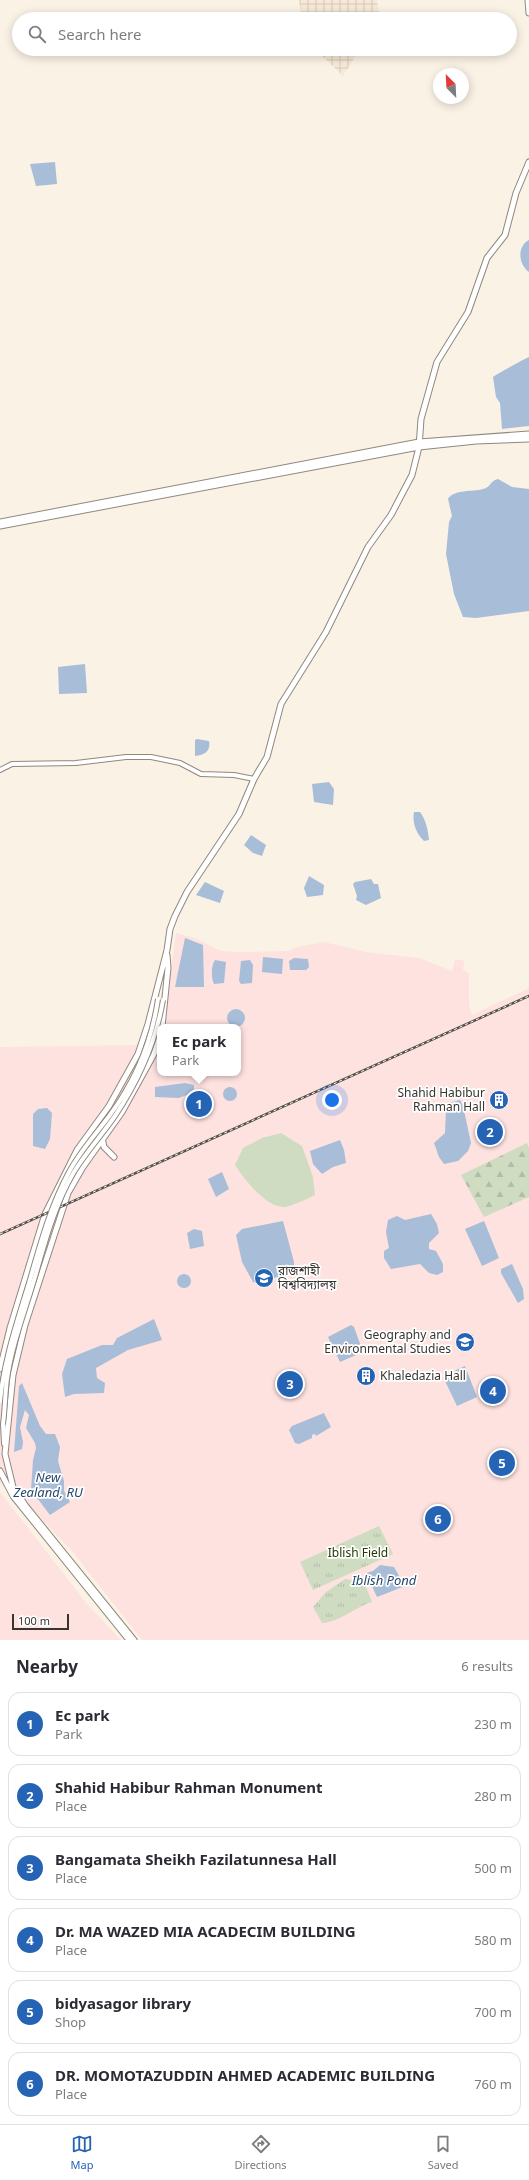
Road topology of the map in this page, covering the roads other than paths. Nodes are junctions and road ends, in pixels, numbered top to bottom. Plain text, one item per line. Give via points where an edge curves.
1 (528, 0) edge
2 (529, 13) edge
3 (529, 162) edge
4 (529, 434) edge
5 (529, 439) edge
6 (419, 444) junction
7 (0, 522) edge
8 (0, 526) edge
9 (0, 770) edge
10 (254, 778) junction
11 (167, 950) junction
12 (159, 984) junction
13 (166, 986) junction
14 (160, 999) junction
15 (159, 1024) edge
16 (162, 1024) edge
17 (157, 1032) edge
18 (157, 1045) edge
19 (102, 1138) junction
20 (114, 1157) dead end
21 (0, 1369) edge
22 (0, 1401) edge
23 (4, 1454) junction
24 (0, 1471) edge
25 (129, 1640) edge
26 (134, 1640) edge

1 - 2 main road
3 - 6 main road via 516,193 505,235 487,258 468,312 437,362 421,419
4 - 6 main road
5 - 6 main road
6 - 7 main road
6 - 8 main road
6 - 10 main road via 412,476 368,547 326,632 282,704 267,757
9 - 10 street via 12,764 76,763 126,757 180,763 201,774
10 - 11 main road via 239,814 187,892 170,929
11 - 12 main road
11 - 13 main road
12 - 14 street
12 - 21 main road via 138,1054 109,1106 77,1150 45,1214
13 - 14 street
13 - 16 main road
14 - 15 street, bridge
14 - 22 street, bridge via 146,1049 131,1080 69,1170 57,1196 13,1332 2,1378
17 - 23 street, bridge via 135,1082 114,1117 92,1143 61,1198 17,1333 7,1378 3,1424
18 - 19 main road via 122,1112
19 - 20 main road via 104,1147
19 - 23 main road via 68,1193 25,1325 13,1375
23 - 26 main road via 13,1487 25,1505
24 - 25 main road via 13,1496

